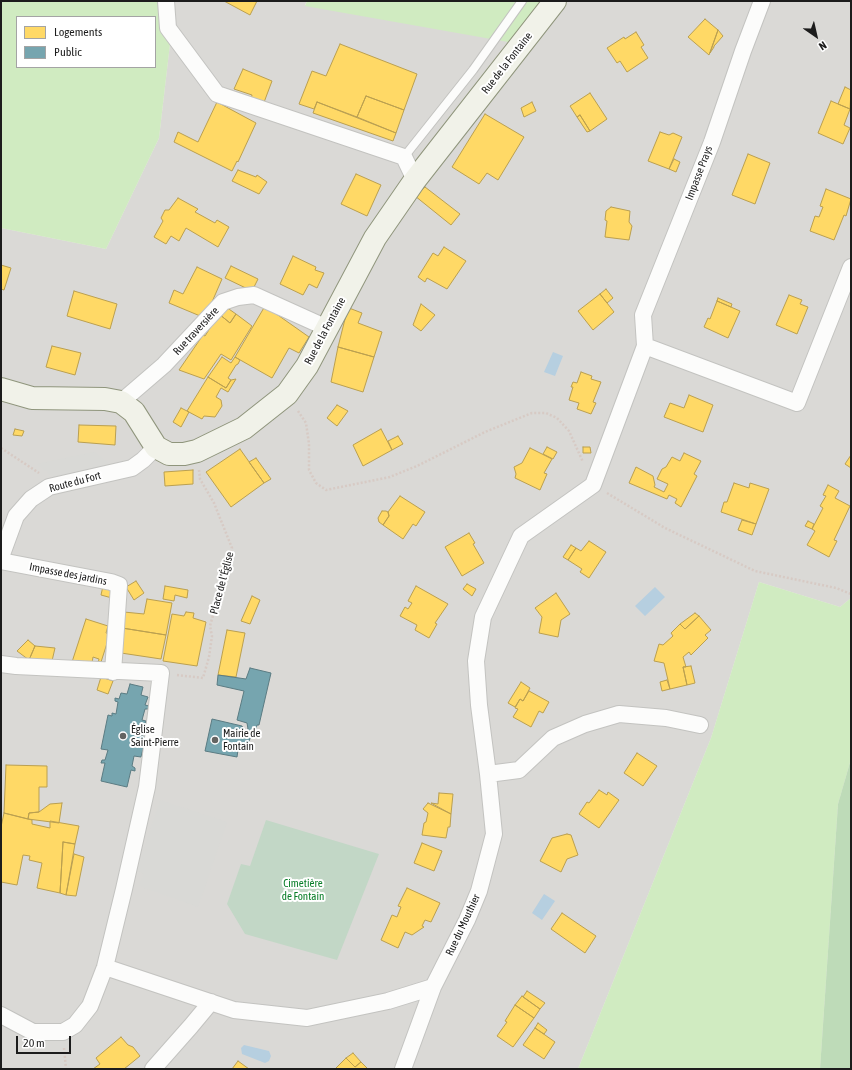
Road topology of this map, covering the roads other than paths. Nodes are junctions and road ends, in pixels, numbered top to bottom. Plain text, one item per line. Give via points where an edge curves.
1 (166, 1) edge
2 (522, 1) edge
3 (555, 1) edge
4 (762, 1) edge
5 (404, 157) junction
6 (416, 180) junction
7 (851, 267) edge
8 (327, 328) junction
9 (645, 346) junction
10 (1, 389) edge
11 (121, 402) junction
12 (156, 446) junction
13 (593, 485) joint
14 (1, 557) edge
15 (1, 561) edge
16 (1, 664) edge
17 (113, 672) junction
18 (700, 725) dead end
19 (488, 774) junction
20 (105, 966) junction
21 (433, 987) junction
22 (211, 1002) junction
23 (1, 1015) edge
24 (153, 1069) edge
25 (402, 1069) edge

1 - 5 street via 168,28 217,94
2 - 5 lane via 473,70
3 - 6 street, Rue de la Fontaine
4 - 9 street, Impasse Prays via 712,142 642,315
5 - 6 street
6 - 8 street, Rue de la Fontaine via 374,238
7 - 9 street via 797,403
8 - 11 street, Rue traversière via 254,295 223,302 164,365
8 - 12 street, Rue de la Fontaine via 307,366 287,394 244,428 197,451 184,454 169,454
9 - 13 street, Impasse Prays
10 - 11 street via 32,398 105,399
11 - 12 street via 134,412
12 - 14 street, Route du Fort via 132,468 49,487 31,499 16,516
13 - 19 street, Rue du Mouthier via 522,536 483,617 476,661
15 - 17 street, Impasse des jardins via 119,585
16 - 17 street
17 - 20 street via 161,673 147,787
18 - 19 street via 666,718 619,714 585,724 553,738 519,770
19 - 21 street, Rue du Mouthier via 494,834 483,877 467,920
20 - 22 street
20 - 23 street via 90,1006 75,1025 63,1032 33,1032
21 - 22 street via 388,1001 307,1018 234,1010
21 - 25 street, Rue du Mouthier
22 - 24 street

